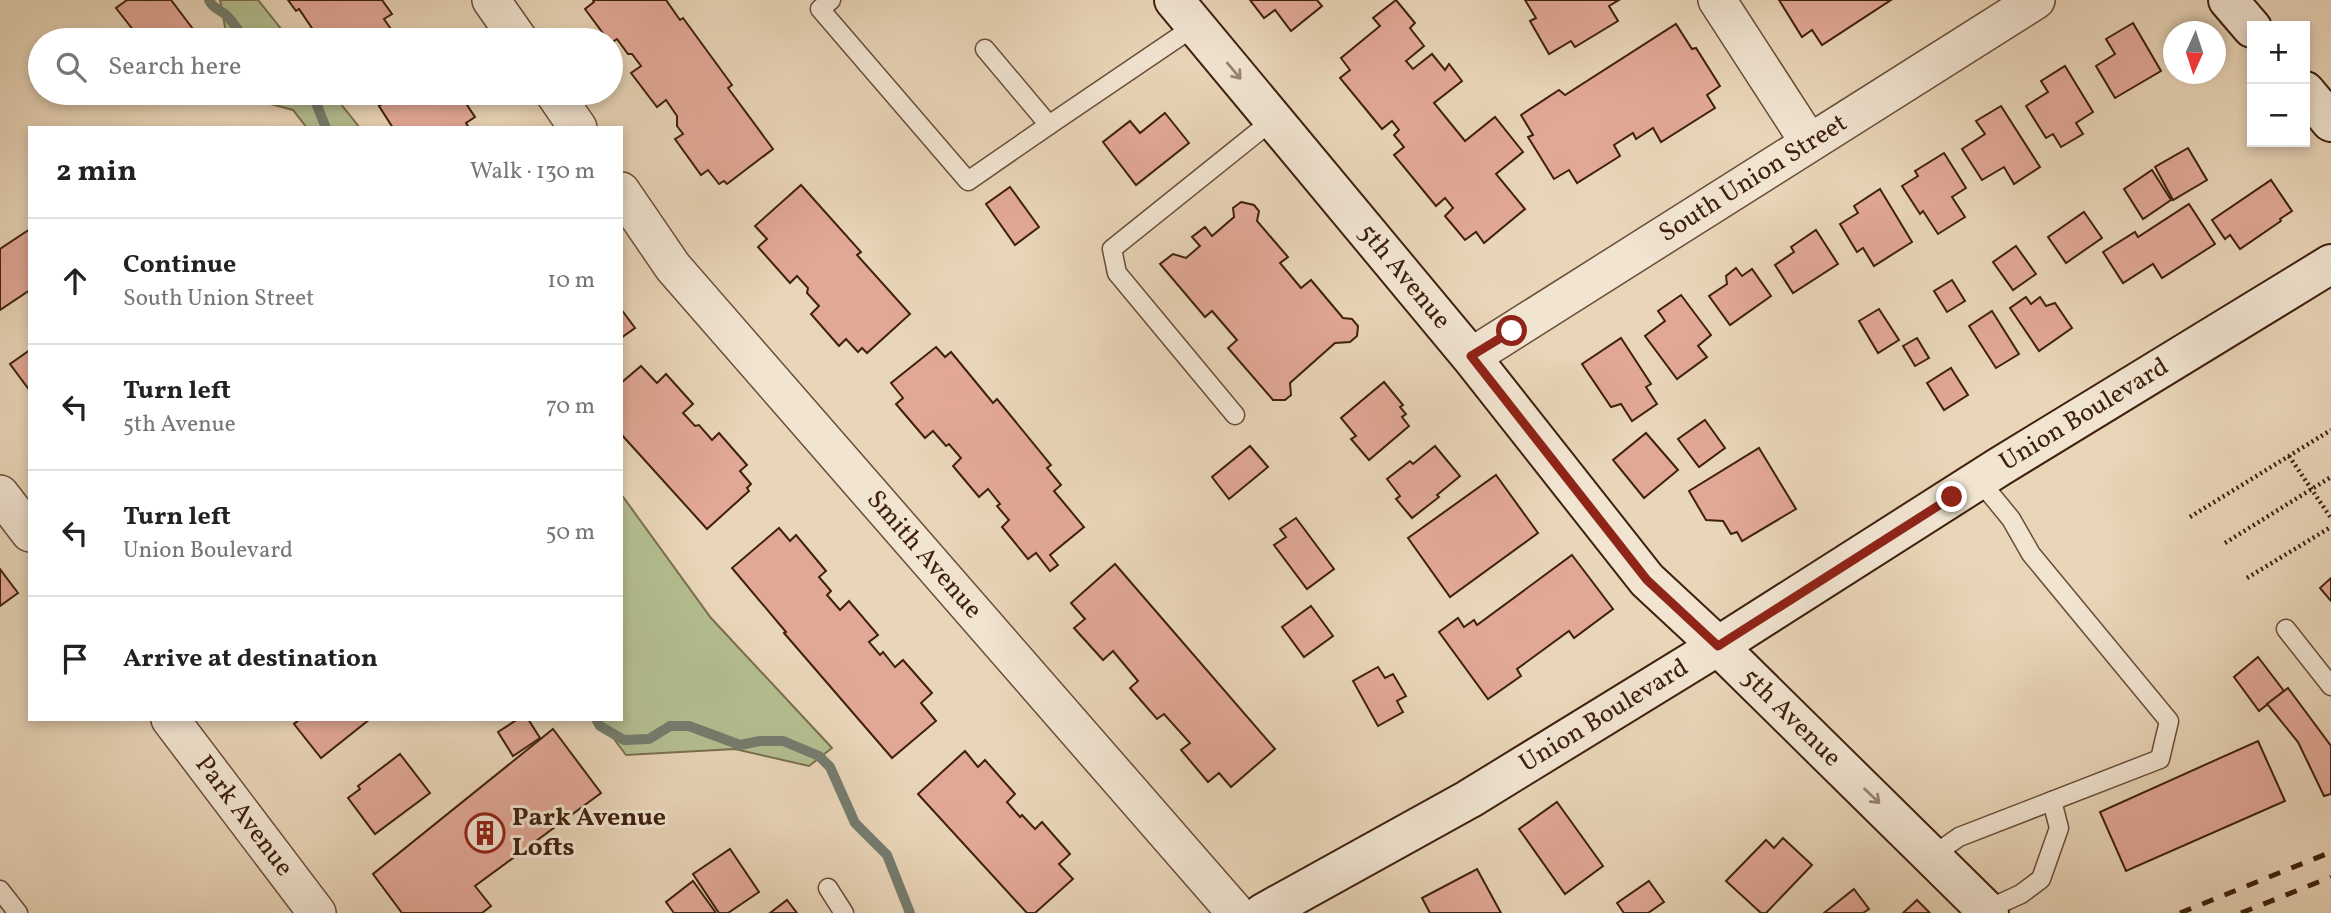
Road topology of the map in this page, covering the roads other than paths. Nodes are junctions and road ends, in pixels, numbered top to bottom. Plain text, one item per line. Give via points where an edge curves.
1 (491, 0) edge
2 (831, 0) edge
3 (1717, 0) edge
4 (2035, 0) edge
5 (2228, 0) edge
6 (1185, 13) edge
7 (2247, 22) edge
8 (511, 28) edge
9 (985, 50) dead end
10 (2310, 96) edge
11 (562, 105) edge
12 (1274, 120) junction
13 (2331, 122) edge
14 (1049, 125) junction
15 (577, 126) edge
16 (1809, 142) junction
17 (623, 194) edge
18 (2331, 264) edge
19 (1471, 356) junction
20 (1235, 415) dead end
21 (1979, 480) junction
22 (0, 494) edge
23 (28, 530) edge
24 (2286, 629) dead end
25 (1718, 646) junction
26 (2331, 686) edge
27 (172, 721) edge
28 (2052, 801) junction
29 (1932, 856) junction
30 (828, 888) dead end
31 (0, 890) edge
32 (1987, 911) edge
33 (18, 913) edge
34 (317, 913) edge
35 (844, 913) edge
36 (1236, 913) edge
37 (1263, 913) edge

1 - 8 street
2 - 14 lane via 820,9 968,181
3 - 16 street
4 - 16 street, South Union Street
5 - 7 main road
6 -> 12 main road, 5th Avenue
6 - 14 lane
9 - 14 lane
10 - 13 main road
11 - 15 street
12 - 19 main road, 5th Avenue
12 - 20 lane via 1112,249 1117,274
16 - 19 street, South Union Street
17 - 36 street, Smith Avenue via 673,267
18 - 21 main road, Union Boulevard
19 - 25 main road, 5th Avenue via 1647,580
21 - 25 main road, Union Boulevard
21 - 28 lane via 2011,519 2031,554 2169,720 2160,759
22 - 23 street
24 - 26 lane
25 -> 29 main road, 5th Avenue
25 - 37 main road, Union Boulevard via 1469,799
27 - 34 street, Park Avenue
28 - 29 lane via 1959,837
28 - 32 lane via 2059,828 2041,879
29 - 32 main road, 5th Avenue
30 - 35 lane
31 - 33 lane

